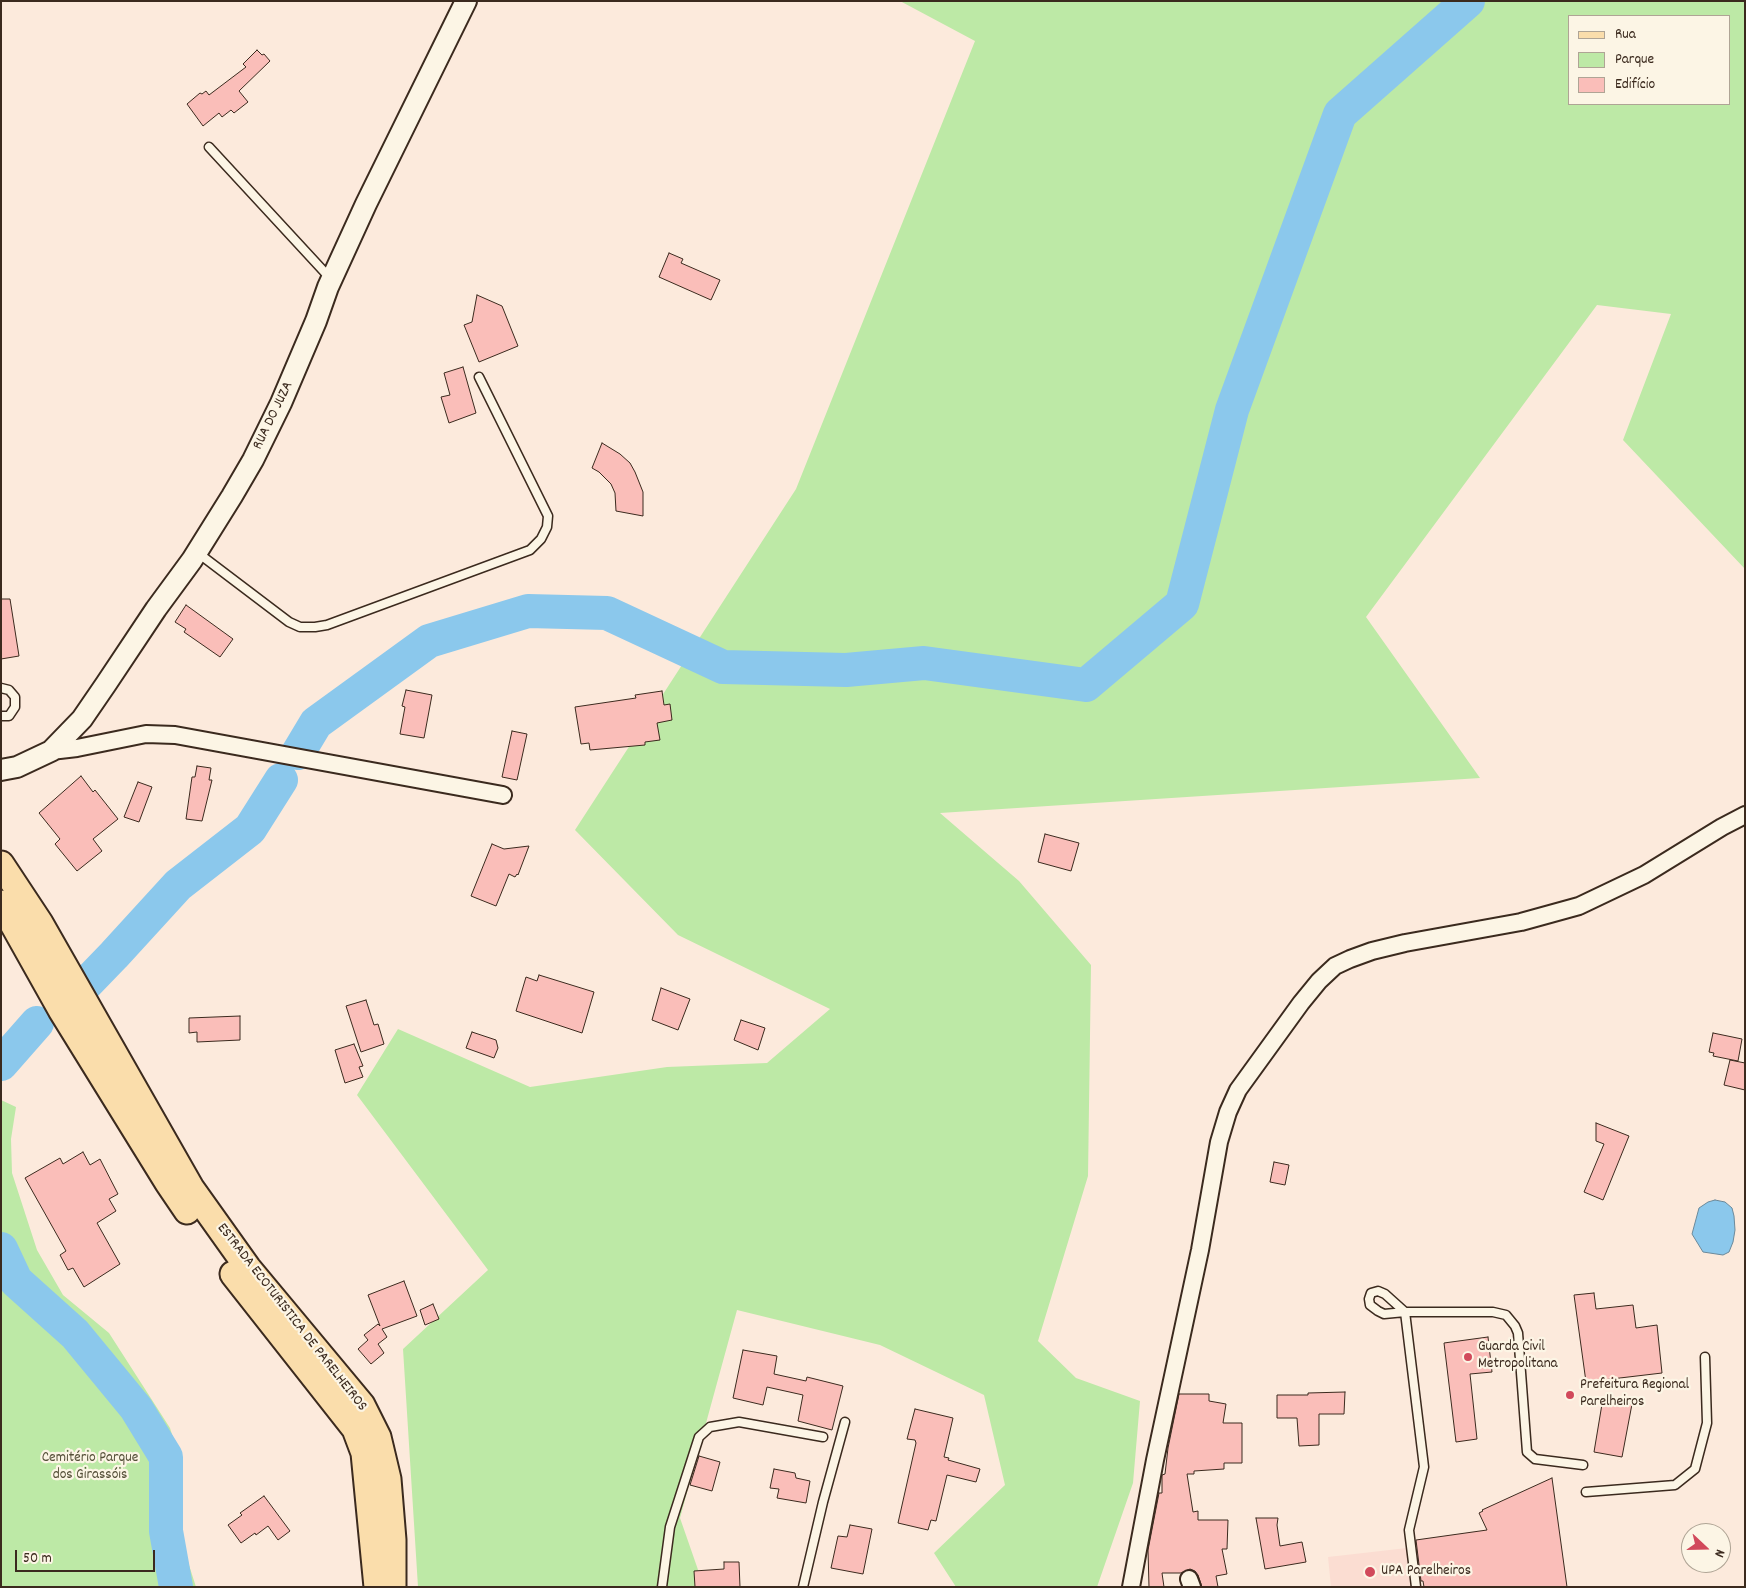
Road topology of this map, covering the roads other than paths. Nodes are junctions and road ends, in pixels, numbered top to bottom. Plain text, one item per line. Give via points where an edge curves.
1 (466, 1) edge
2 (209, 147) dead end
3 (332, 280) junction
4 (479, 377) dead end
5 (197, 552) junction
6 (1, 688) edge
7 (1, 716) edge
8 (51, 752) junction
9 (1, 770) edge
10 (503, 795) dead end
11 (1745, 815) edge
12 (1, 864) edge
13 (1, 903) edge
14 (1705, 1357) dead end
15 (844, 1422) dead end
16 (824, 1437) dead end
17 (1583, 1465) dead end
18 (1586, 1492) dead end
19 (377, 1587) edge
20 (393, 1587) edge
21 (662, 1587) edge
22 (803, 1587) edge
23 (1131, 1587) edge
24 (1416, 1587) edge

1 - 3 street, RUA DO JUZA
2 - 3 lane
3 - 5 street, RUA DO JUZA via 278,410 249,466
4 - 5 lane via 548,516 541,539 530,550 327,625 308,627 288,622
5 - 8 street, RUA DO JUZA via 82,719
6 - 7 lane via 9,690 15,697 15,708 9,716
8 - 9 street, RUA DO JUZA via 17,767
8 - 10 street via 146,734 175,735
11 - 23 street via 1644,875 1580,906 1521,922 1405,943 1350,958 1335,966 1300,1003 1238,1090 1219,1142
12 - 20 main road, ESTRADA ECOTURISTICA DE PARELHEIROS via 40,923 191,1188 248,1268 362,1405 378,1437 388,1479
13 - 19 main road, ESTRADA ECOTURISTICA DE PARELHEIROS via 61,1010 168,1183 212,1246 356,1428 364,1453
14 - 18 lane via 1707,1423 1695,1469 1675,1486
15 - 22 lane
16 - 21 lane via 739,1422 710,1427 699,1437 670,1526
17 - 24 lane via 1535,1459 1527,1452 1518,1333 1506,1315 1493,1312 1405,1312 1424,1467 1409,1530

